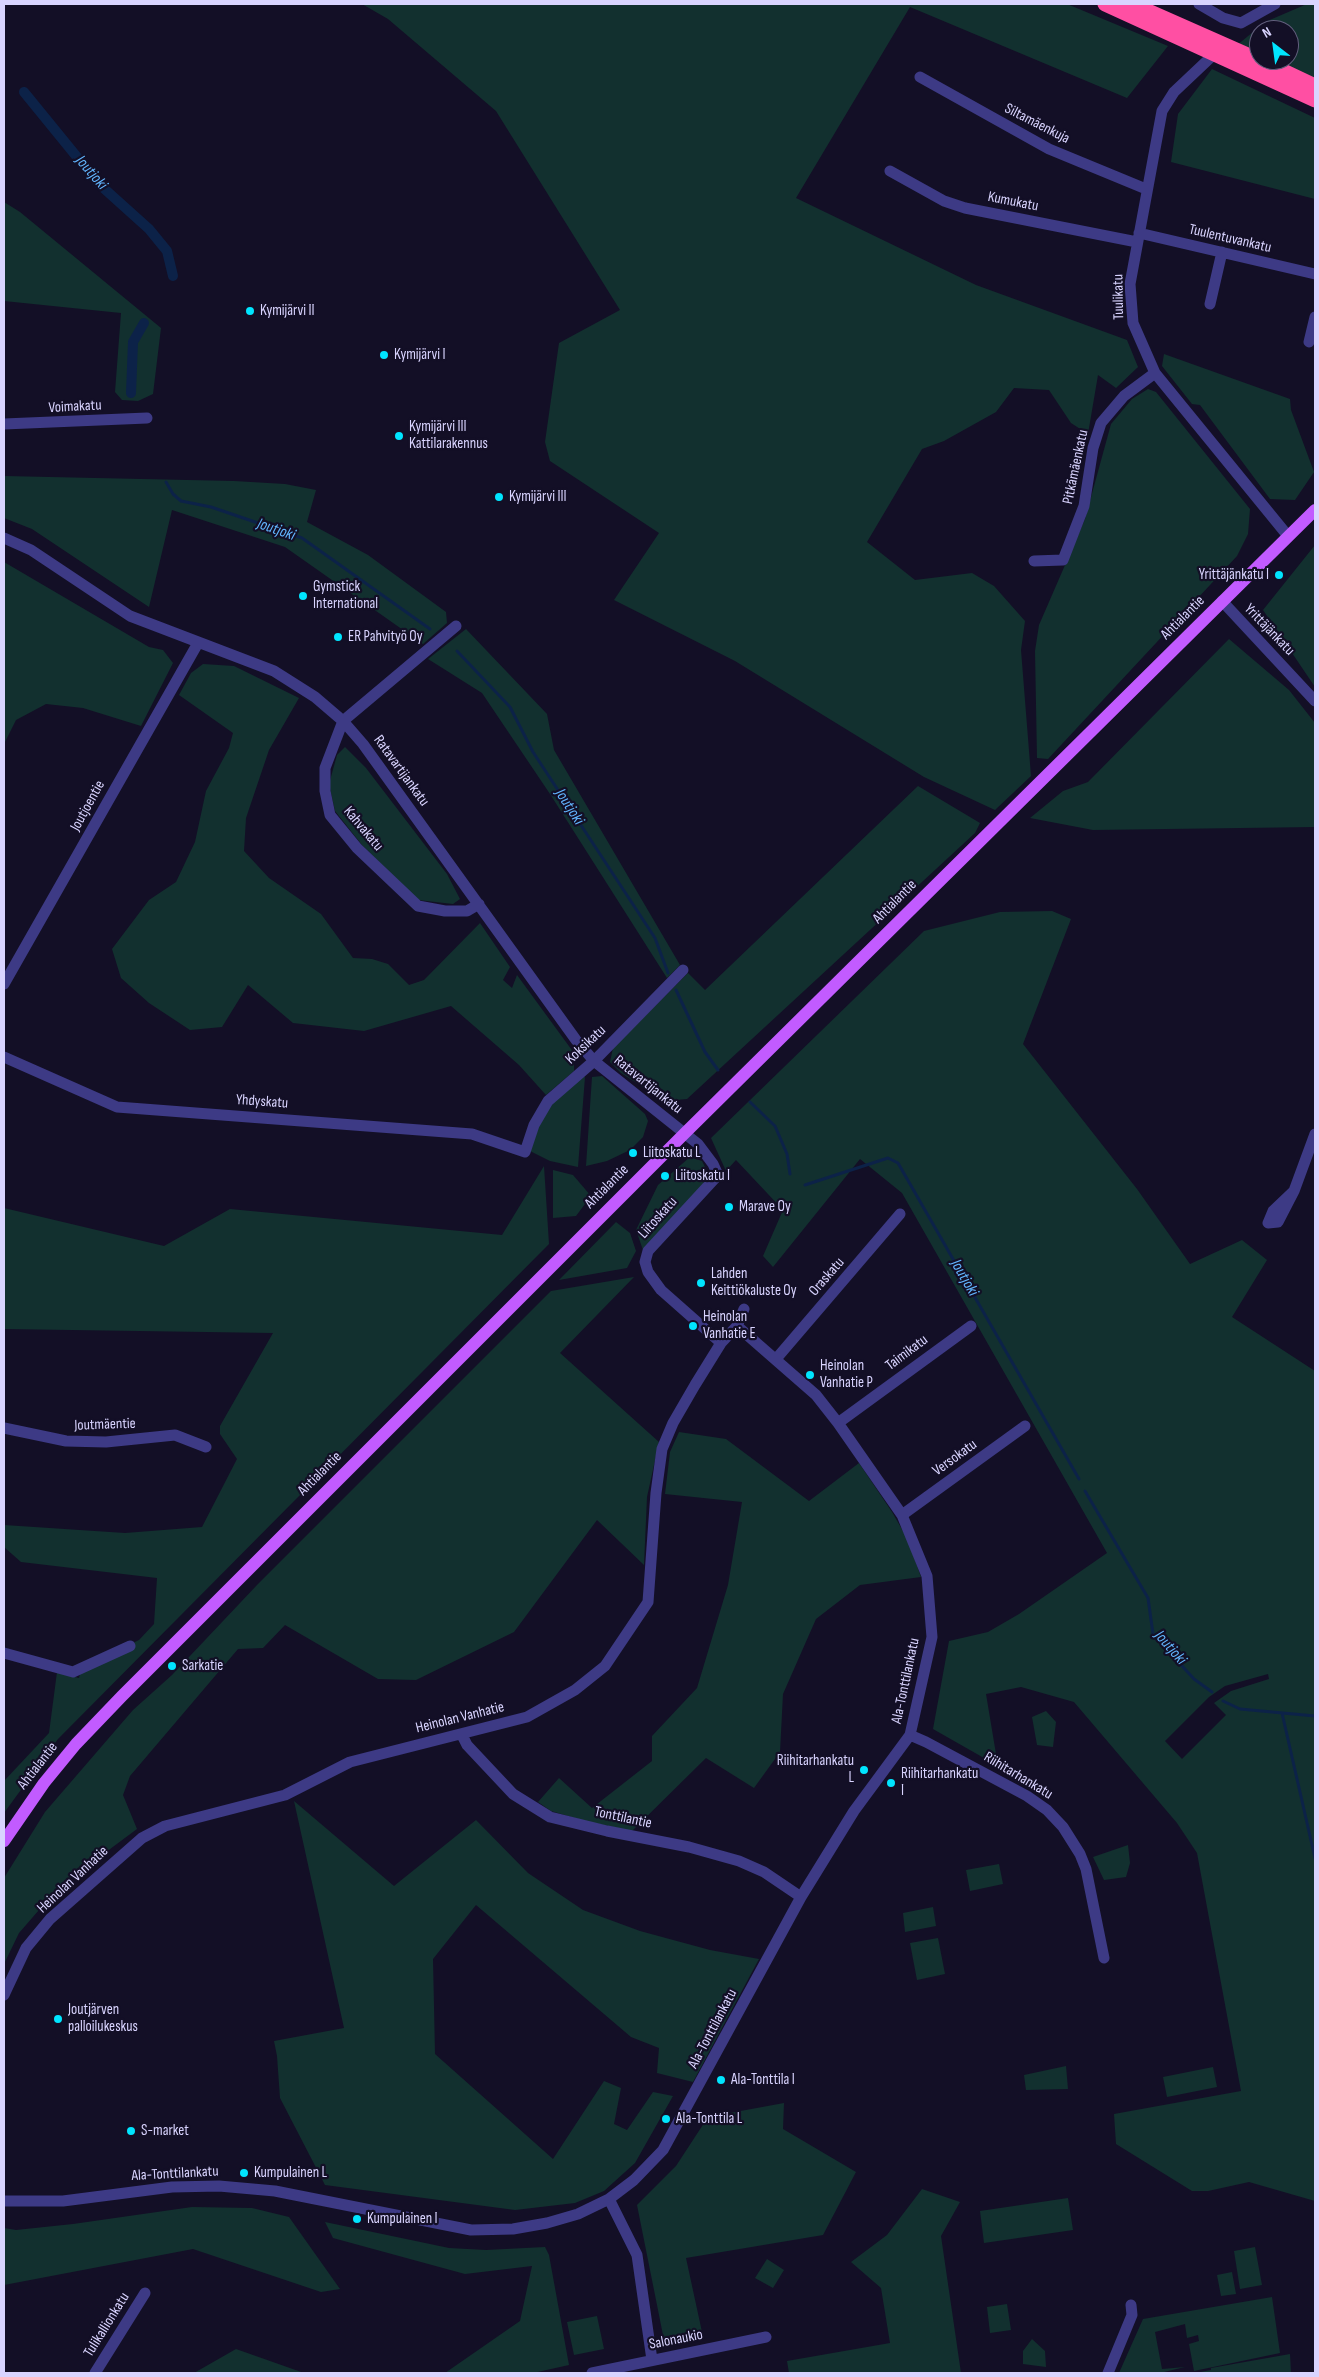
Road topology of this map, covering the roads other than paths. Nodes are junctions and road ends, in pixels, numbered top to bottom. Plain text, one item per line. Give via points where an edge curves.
1 (1105, 4) edge
2 (1132, 4) edge
3 (1199, 4) edge
4 (1275, 4) edge
5 (1249, 56) edge
6 (1210, 58) dead end
7 (1281, 70) edge
8 (920, 77) dead end
9 (1315, 86) edge
10 (1315, 100) edge
11 (890, 171) dead end
12 (1146, 189) junction
13 (1138, 238) junction
14 (1222, 252) junction
15 (1315, 274) edge
16 (1210, 304) dead end
17 (1315, 317) edge
18 (1309, 342) dead end
19 (1155, 373) junction
20 (147, 418) dead end
21 (4, 424) edge
22 (1315, 510) edge
23 (1288, 536) junction
24 (4, 538) edge
25 (1034, 561) dead end
26 (1222, 601) junction
27 (456, 626) dead end
28 (198, 643) junction
29 (1315, 701) edge
30 (343, 721) junction
31 (479, 904) junction
32 (683, 970) dead end
33 (4, 984) edge
34 (4, 1057) edge
35 (594, 1061) junction
36 (684, 1133) junction
37 (1315, 1134) edge
38 (525, 1152) joint
39 (1294, 1191) dead end
40 (900, 1214) dead end
41 (744, 1309) dead end
42 (737, 1326) junction
43 (971, 1326) dead end
44 (722, 1343) junction
45 (776, 1359) junction
46 (838, 1423) junction
47 (1025, 1426) dead end
48 (4, 1428) edge
49 (206, 1447) dead end
50 (902, 1515) junction
51 (130, 1646) dead end
52 (4, 1653) edge
53 (462, 1735) junction
54 (910, 1735) junction
55 (4, 1841) edge
56 (801, 1897) junction
57 (1104, 1958) dead end
58 (4, 1995) edge
59 (609, 2199) junction
60 (4, 2201) edge
61 (145, 2293) dead end
62 (1132, 2305) dead end
63 (766, 2337) dead end
64 (652, 2360) junction
65 (95, 2373) edge
66 (592, 2373) edge
67 (1108, 2373) edge

1 - 10 highway
2 - 5 highway
3 - 4 street via 1223,18 1240,23
6 - 12 street, Tuulikatu via 1166,102
7 - 9 highway
8 - 12 street, Siltamäenkuja via 1049,149
11 - 13 street, Kumukatu via 944,201 965,208
12 - 13 street, Tuulikatu
13 - 14 street, Tuulentuvankatu
13 - 19 street, Tuulikatu via 1130,284 1133,323
14 - 15 street, Tuulentuvankatu
14 - 16 street
17 - 18 street
19 - 23 street, Tuulikatu
19 - 25 street, Pitkämäenkatu via 1124,396 1101,423 1093,448 1084,506 1063,560
20 - 21 street, Voimakatu
22 - 23 main road, Ahtialantie
23 - 26 main road, Ahtialantie
24 - 28 street, Ratavartijankatu via 31,550 130,616
26 - 29 street, Yrittäjänkatu
26 - 36 main road, Ahtialantie
27 - 30 street, Kahvakatu
28 - 30 street, Ratavartijankatu via 274,671 315,697
28 - 33 street, Joutjoentie
30 - 31 street, Ratavartijankatu
30 - 31 street, Kahvakatu via 325,768 330,815 357,848 418,906 467,911
31 - 35 street, Ratavartijankatu
32 - 35 street, Koksikatu
34 - 38 street, Yhdyskatu via 117,1107 472,1134
35 - 36 street, Ratavartijankatu
35 - 38 street, Koksikatu via 548,1101 534,1125
36 - 44 street, Liitoskatu via 698,1144 718,1175 648,1251 645,1262 661,1290
36 - 55 main road, Ahtialantie via 102,1717 44,1783
37 - 39 street
40 - 45 street, Oraskatu
41 - 42 street, Heinolan Vanhatie
42 - 44 street, Heinolan Vanhatie
42 - 45 street, Ala-Tonttilankatu
43 - 46 street, Taimikatu
44 - 53 street, Heinolan Vanhatie via 662,1449 648,1602 605,1666 575,1690 527,1716
45 - 46 street, Ala-Tonttilankatu via 816,1395
46 - 50 street, Ala-Tonttilankatu
47 - 50 street, Versokatu
48 - 49 street, Joutmäentie via 66,1441 106,1442 175,1435
50 - 54 street, Ala-Tonttilankatu via 927,1576 932,1637
51 - 52 street via 73,1672
53 - 56 street, Tonttilantie via 513,1794 550,1817 739,1861 764,1872
53 - 58 street, Heinolan Vanhatie via 350,1762 285,1795 165,1826 142,1838 50,1919 26,1948
54 - 56 street, Ala-Tonttilankatu via 854,1811
54 - 57 street, Riihitarhankatu via 1027,1796 1063,1826 1086,1870
56 - 59 street, Ala-Tonttilankatu via 663,2150 634,2180
59 - 60 street, Ala-Tonttilankatu via 578,2214 547,2223 513,2229 471,2230 275,2191 219,2186 172,2187 63,2201
59 - 64 street via 637,2255
61 - 65 street, Tulikallionkatu
62 - 67 street via 1132,2315
63 - 64 street, Salonaukio
64 - 66 street, Salonaukio

